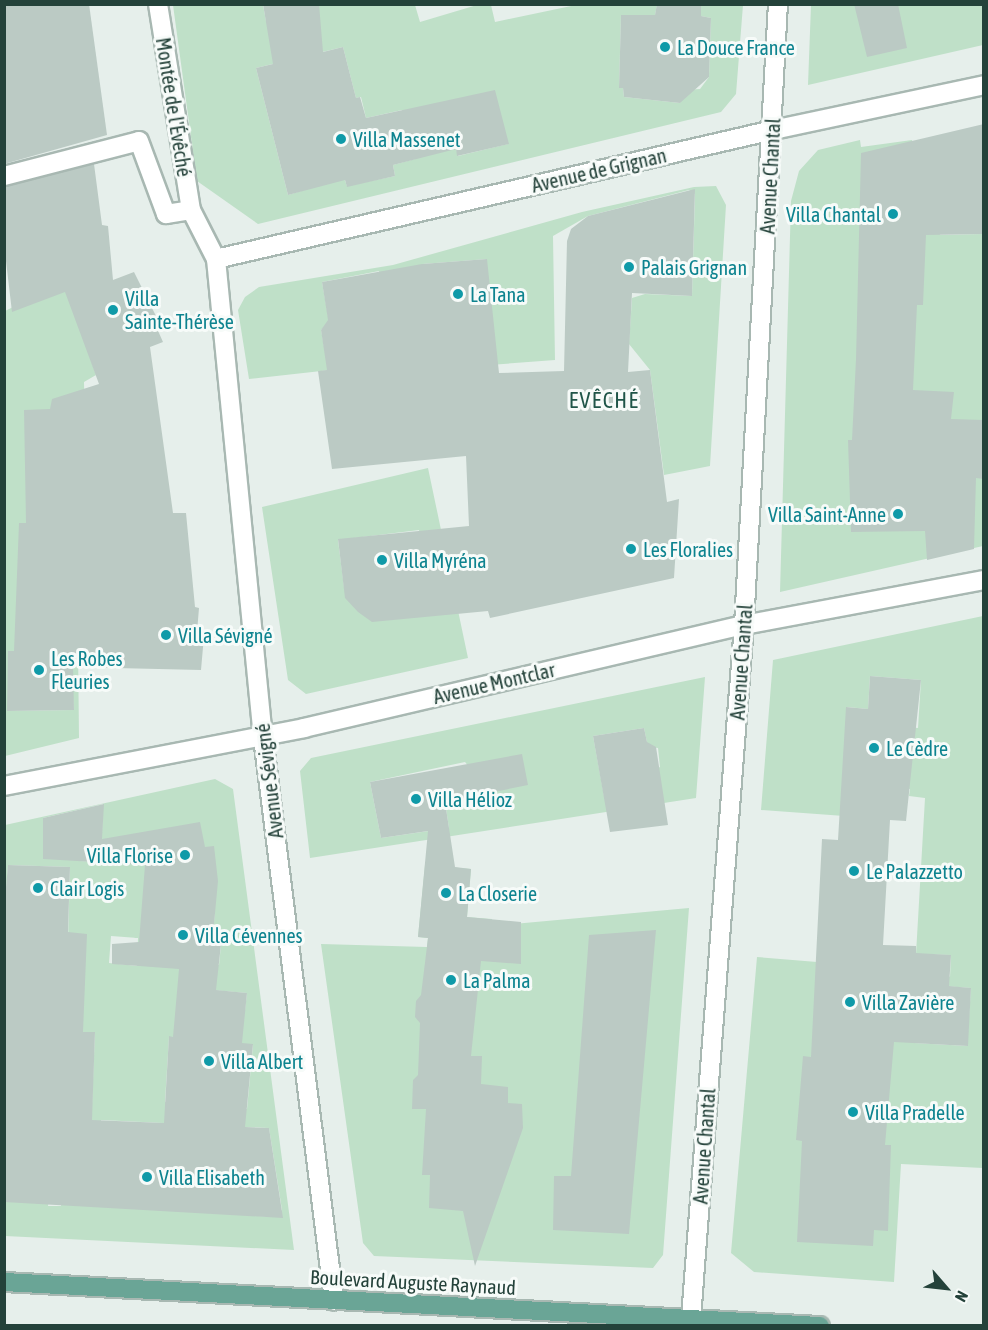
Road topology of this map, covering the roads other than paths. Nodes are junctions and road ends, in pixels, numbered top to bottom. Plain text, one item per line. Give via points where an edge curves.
1 (158, 4) edge
2 (778, 4) edge
3 (984, 85) edge
4 (773, 130) junction
5 (4, 176) edge
6 (191, 210) junction
7 (216, 259) junction
8 (984, 580) edge
9 (744, 625) junction
10 (263, 736) junction
11 (4, 786) edge
12 (4, 1282) edge
13 (334, 1301) junction
14 (691, 1318) junction
15 (820, 1326) edge

1 - 6 street, Montée de l'Évêché
2 - 4 street, Avenue Chantal
3 - 4 street, Avenue de Grignan
4 - 7 street, Avenue de Grignan
4 - 9 street, Avenue Chantal
5 - 6 street via 139,141 166,214
6 - 7 street, Montée de l'Évêché
7 - 10 street, Avenue Sévigné
8 - 9 street, Avenue Montclar
9 - 10 street, Avenue Montclar
9 - 14 street, Avenue Chantal
10 - 11 street, Avenue Montclar
10 - 13 street, Avenue Sévigné
12 - 13 main road, Boulevard Auguste Raynaud
13 - 14 main road, Boulevard Auguste Raynaud
14 - 15 main road, Boulevard Auguste Raynaud

